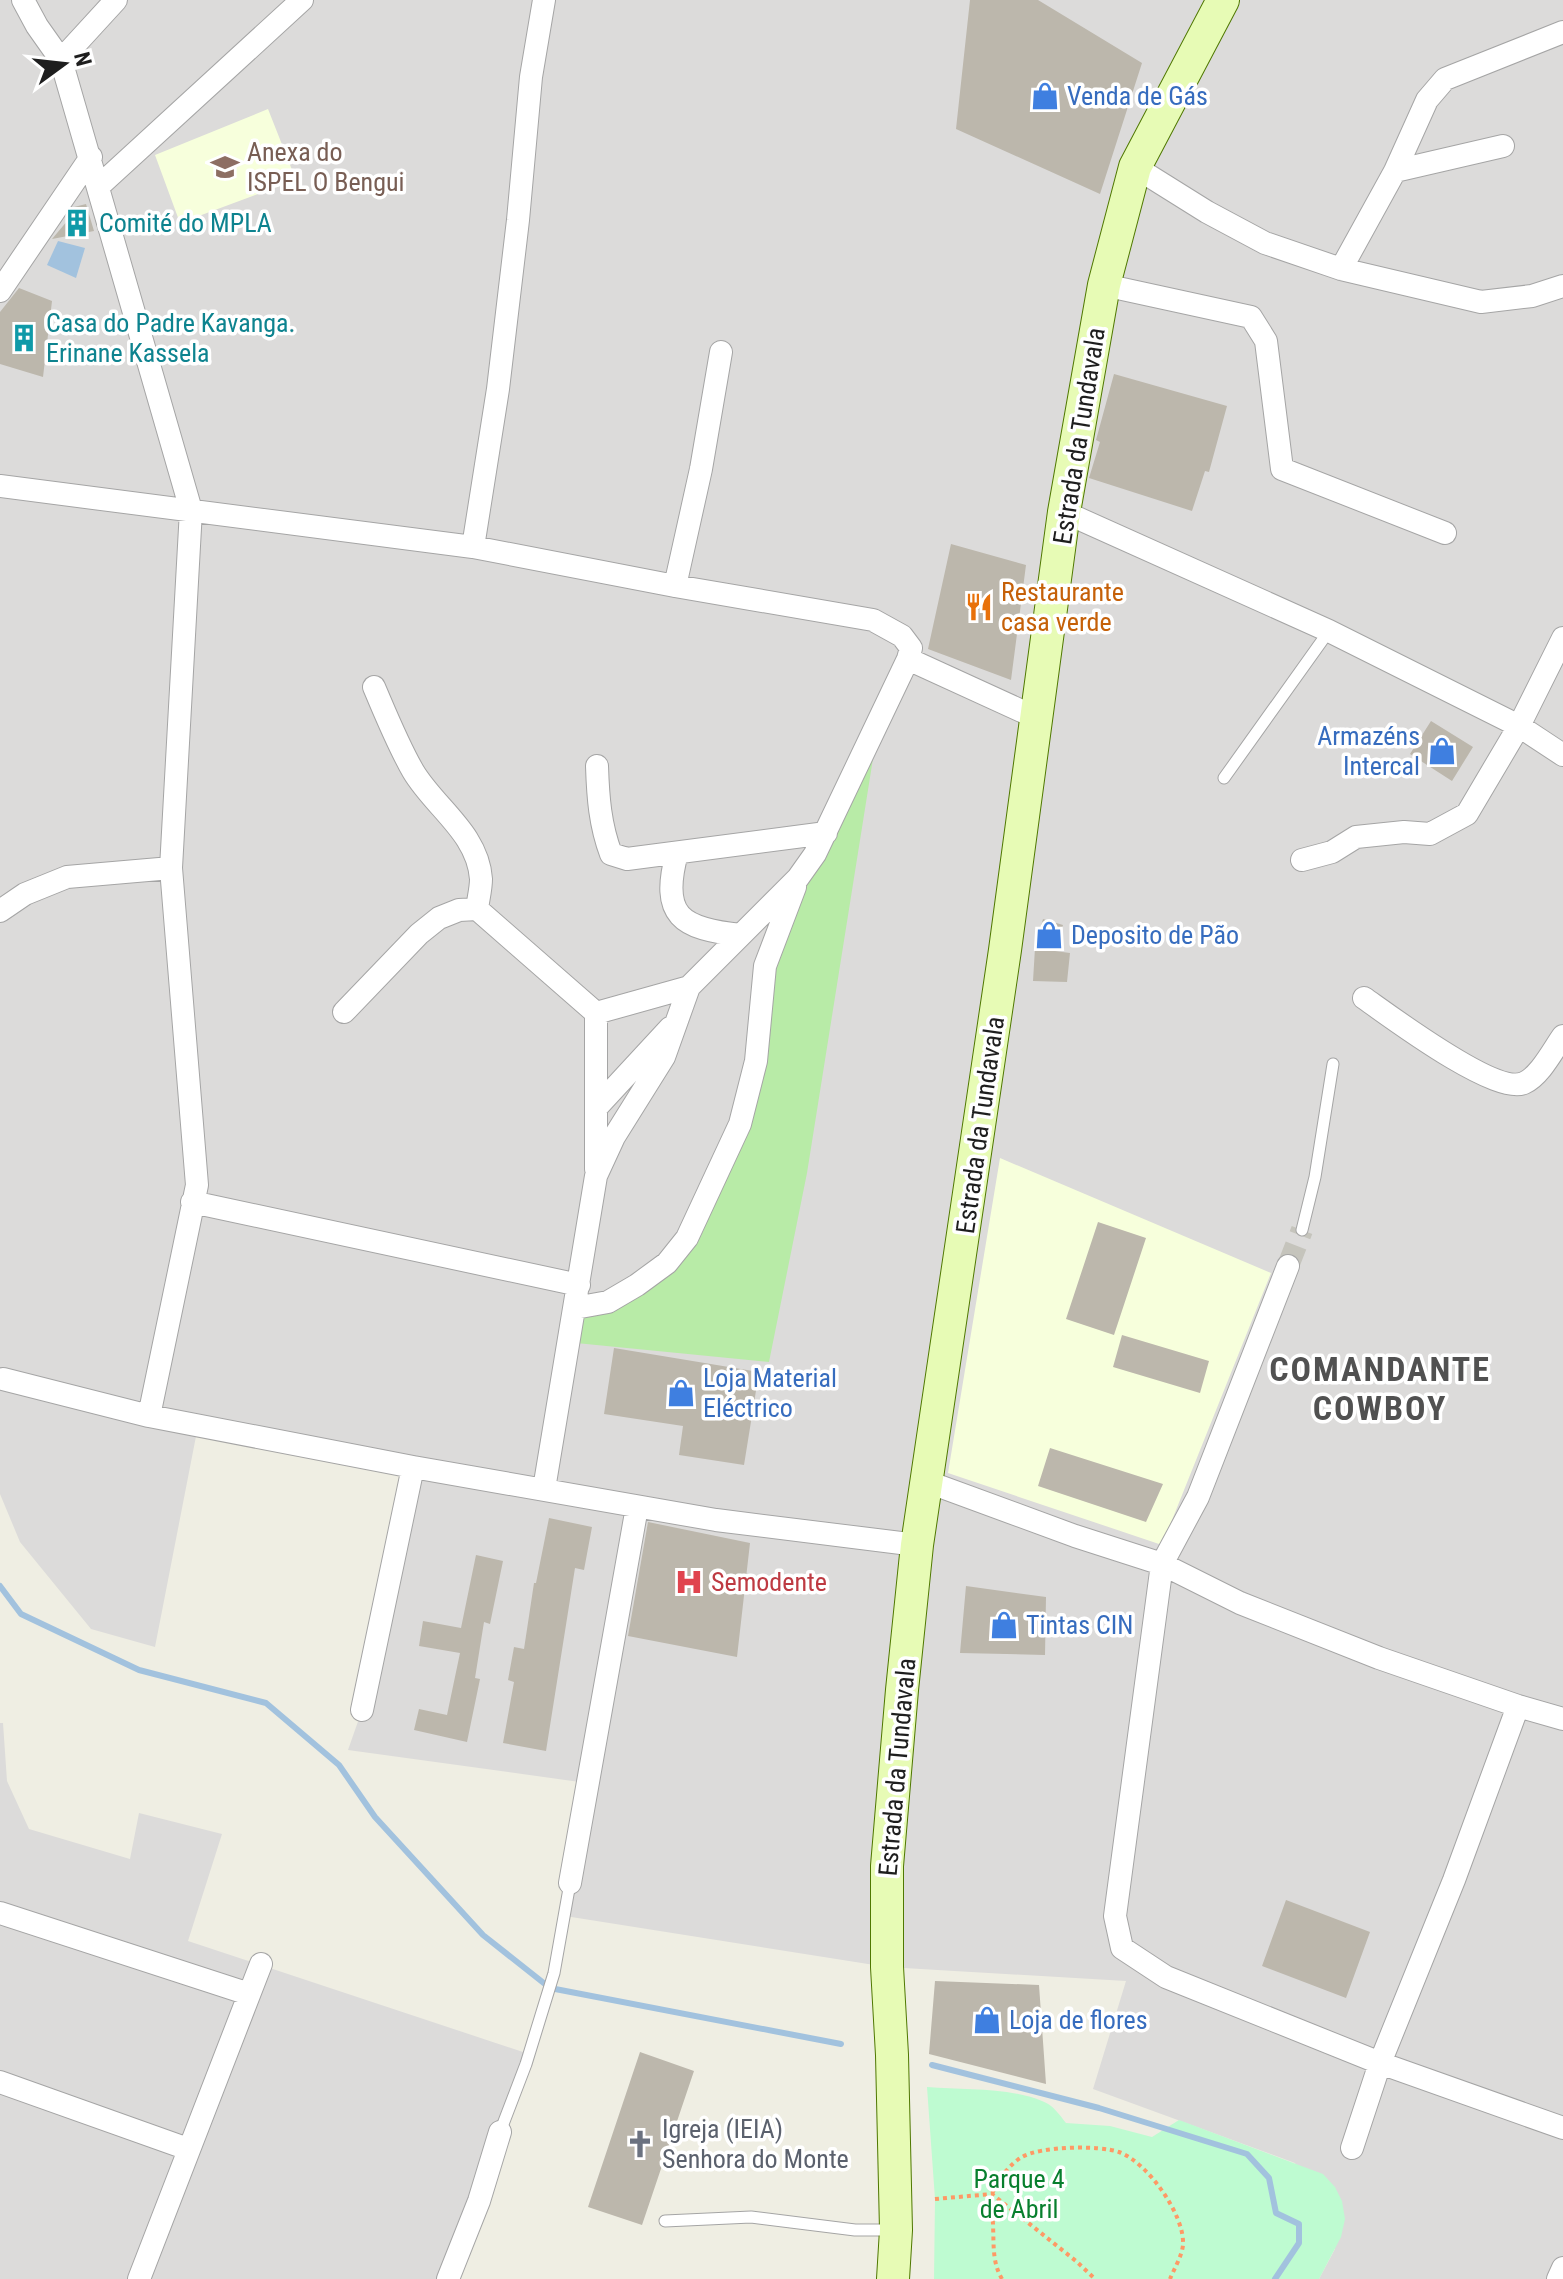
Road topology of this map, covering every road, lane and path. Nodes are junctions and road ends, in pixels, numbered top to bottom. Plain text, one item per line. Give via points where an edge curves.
1 (23, 0) edge
2 (116, 0) edge
3 (302, 0) edge
4 (544, 0) edge
5 (1223, 0) edge
6 (1563, 32) edge
7 (61, 60) junction
8 (1503, 146) dead end
9 (91, 157) junction
10 (1135, 167) junction
11 (1395, 171) junction
12 (99, 186) junction
13 (1341, 269) junction
14 (1104, 285) junction
15 (1563, 286) edge
16 (0, 291) edge
17 (721, 352) dead end
18 (0, 486) edge
19 (191, 510) junction
20 (1064, 512) junction
21 (1445, 533) dead end
22 (473, 547) junction
23 (675, 586) junction
24 (1329, 631) junction
25 (1563, 638) edge
26 (908, 659) junction
27 (374, 687) dead end
28 (1037, 718) junction
29 (1519, 726) junction
30 (1563, 755) edge
31 (597, 766) dead end
32 (1224, 778) dead end
33 (826, 833) junction
34 (677, 853) junction
35 (1302, 860) dead end
36 (171, 868) junction
37 (798, 878) junction
38 (477, 909) junction
39 (0, 911) edge
40 (741, 935) junction
41 (689, 987) junction
42 (1364, 998) dead end
43 (344, 1012) dead end
44 (596, 1013) junction
45 (676, 1022) junction
46 (1563, 1036) edge
47 (1333, 1064) dead end
48 (596, 1108) junction
49 (596, 1176) junction
50 (192, 1202) junction
51 (1302, 1230) tunnel mouth
52 (1288, 1266) tunnel mouth
53 (579, 1285) junction
54 (575, 1308) junction
55 (3, 1379) dead end
56 (149, 1416) junction
57 (413, 1467) junction
58 (928, 1482) junction
59 (544, 1489) junction
60 (637, 1507) junction
61 (917, 1545) junction
62 (1162, 1564) junction
63 (1518, 1706) junction
64 (362, 1710) dead end
65 (1561, 1711) edge
66 (570, 1883) joint
67 (0, 1913) edge
68 (261, 1964) dead end
69 (249, 1994) junction
70 (1380, 2063) junction
71 (0, 2082) edge
72 (1563, 2128) edge
73 (500, 2132) joint
74 (1352, 2148) dead end
75 (188, 2149) junction
76 (992, 2194) junction
77 (935, 2199) dead end
78 (665, 2221) dead end
79 (896, 2230) junction
80 (1563, 2268) edge
81 (139, 2279) edge
82 (448, 2279) edge
83 (893, 2279) edge
84 (1002, 2279) edge
85 (1095, 2279) edge
86 (1170, 2279) edge
87 (1558, 2279) edge

1 - 7 street
2 - 7 street
3 - 12 street
4 - 22 street via 498,389
5 - 10 main road, Estrada da Tundavala
6 - 11 street via 1445,79 1427,100
7 - 9 street
8 - 11 street
9 - 12 street
9 - 16 street
10 - 13 street via 1265,243
10 - 14 main road, Estrada da Tundavala
11 - 13 street
12 - 19 street
13 - 15 street via 1481,302
14 - 20 main road, Estrada da Tundavala
14 - 21 street via 1251,317 1266,341 1282,469
17 - 23 street
18 - 19 street
19 - 22 street
19 - 36 street
20 - 24 street
20 - 28 main road, Estrada da Tundavala
22 - 23 street
23 - 26 street via 873,620 902,636 911,648
24 - 29 street
24 - 32 lane
25 - 29 street
26 - 28 street
26 - 33 street
27 - 38 street via 412,770 470,844 481,879
28 - 58 main road, Estrada da Tundavala
29 - 30 street
29 - 35 street via 1467,814 1430,834 1356,837 1332,852
31 - 34 street via 598,808 611,854 627,859
33 - 34 street
33 - 37 street
34 - 40 street via 669,881 678,913 692,927
36 - 39 street via 67,877
36 - 50 street via 197,1185
37 - 40 street
37 - 54 street via 765,966 756,1061 740,1124 687,1238 667,1263 637,1285 608,1302
38 - 43 street via 439,918
38 - 44 street
40 - 41 street
41 - 44 street
41 - 45 street
42 - 46 street via 1416,1035 1493,1081 1509,1085 1524,1083 1535,1074
44 - 48 street
45 - 48 street
45 - 49 street via 664,1057
47 - 51 lane
48 - 49 street
49 - 53 street
50 - 53 street
50 - 56 street
52 - 62 street via 1198,1497
53 - 54 street
54 - 59 street
55 - 56 street
56 - 57 street
57 - 59 street
57 - 64 street
58 - 61 main road, Estrada da Tundavala
58 - 62 street
59 - 60 street
60 - 61 street
60 - 66 street
61 - 79 main road, Estrada da Tundavala via 887,1866
62 - 63 street via 1240,1603
62 - 70 street via 1115,1916 1122,1948 1166,1977
63 - 65 street
63 - 70 street
66 - 73 lane via 554,1973
67 - 69 street
68 - 69 street
69 - 75 street
70 - 72 street
70 - 74 street
71 - 75 street
73 - 82 street
75 - 81 street
76 - 77 path
76 - 84 path via 994,2266
76 - 85 path
76 - 86 path via 1021,2157 1038,2152 1084,2149 1126,2156 1146,2173 1179,2219 1183,2248
78 - 79 lane via 751,2217
79 - 83 main road, Estrada da Tundavala
80 - 87 street

